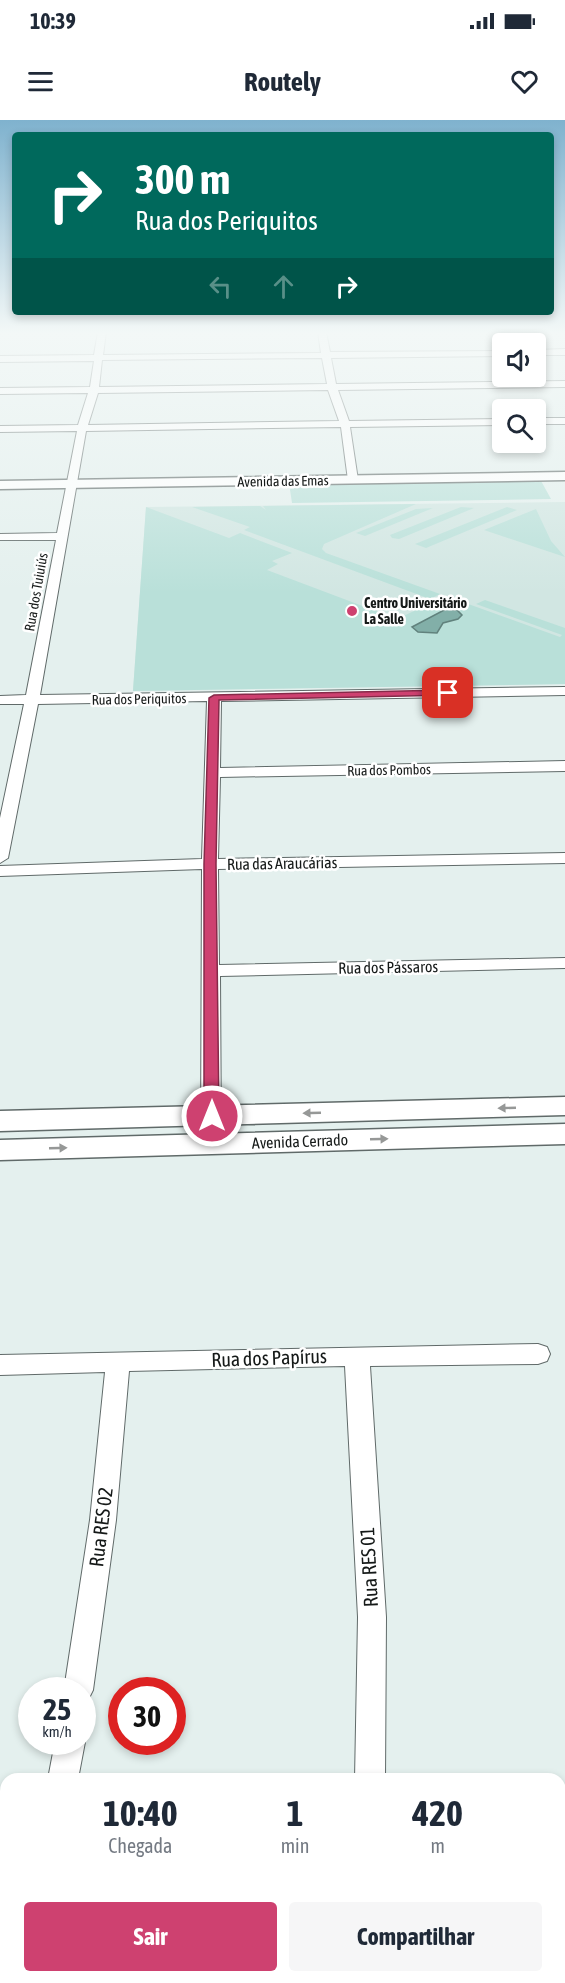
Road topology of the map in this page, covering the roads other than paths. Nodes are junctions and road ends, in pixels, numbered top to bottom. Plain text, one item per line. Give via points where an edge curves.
1 (85, 419) edge
2 (343, 419) edge
3 (546, 421) edge
4 (565, 421) edge
5 (492, 422) edge
6 (345, 424) junction
7 (82, 428) junction
8 (0, 429) edge
9 (565, 468) edge
10 (0, 475) edge
11 (352, 475) junction
12 (565, 476) edge
13 (72, 479) junction
14 (0, 485) edge
15 (61, 536) junction
16 (0, 537) edge
17 (565, 691) edge
18 (214, 698) junction
19 (32, 699) junction
20 (0, 700) edge
21 (565, 766) edge
22 (213, 773) junction
23 (8, 777) edge
24 (0, 858) edge
25 (565, 858) edge
26 (210, 864) junction
27 (0, 871) edge
28 (565, 963) edge
29 (211, 970) junction
30 (565, 1106) edge
31 (0, 1121) edge
32 (211, 1130) junction
33 (565, 1134) edge
34 (0, 1150) edge
35 (538, 1354) dead end
36 (357, 1356) junction
37 (118, 1362) junction
38 (0, 1365) edge
39 (80, 1677) edge
40 (68, 1755) edge
41 (64, 1773) edge
42 (370, 1773) edge

1 - 7 street, Rua dos Tuiuiús
2 - 6 street
3 - 4 street
5 - 6 street
6 - 7 street
6 - 11 street
7 - 8 street
7 - 13 street, Rua dos Tuiuiús
9 - 11 street, Avenida das Emas
10 - 13 street, Avenida das Emas
11 - 12 street, Avenida das Emas
11 - 13 street, Avenida das Emas
13 - 14 street, Avenida das Emas
13 - 15 street, Rua dos Tuiuiús
15 - 16 street
15 - 19 street, Rua dos Tuiuiús
17 - 18 street, Rua dos Periquitos
18 - 19 street, Rua dos Periquitos
18 - 22 street
19 - 20 street, Rua dos Periquitos
19 - 23 street, Rua dos Tuiuiús
21 - 22 street, Rua dos Pombos
22 - 26 street
23 - 24 street, Rua dos Tuiuiús
25 - 26 street, Rua das Araucárias
26 - 27 street, Rua das Araucárias
26 - 29 street
28 - 29 street, Rua dos Pássaros
29 - 32 street
30 -> 32 street, Avenida Cerrado
31 - 32 street, Avenida Cerrado
32 -> 33 street, Avenida Cerrado
34 -> 32 street, Avenida Cerrado
35 - 36 street, Rua dos Papírus
36 - 37 street, Rua dos Papírus
36 - 42 street, Rua RES 01 via 372,1617
37 - 38 street, Rua dos Papírus
37 - 39 street, Rua RES 02 via 103,1520
40 - 41 street

